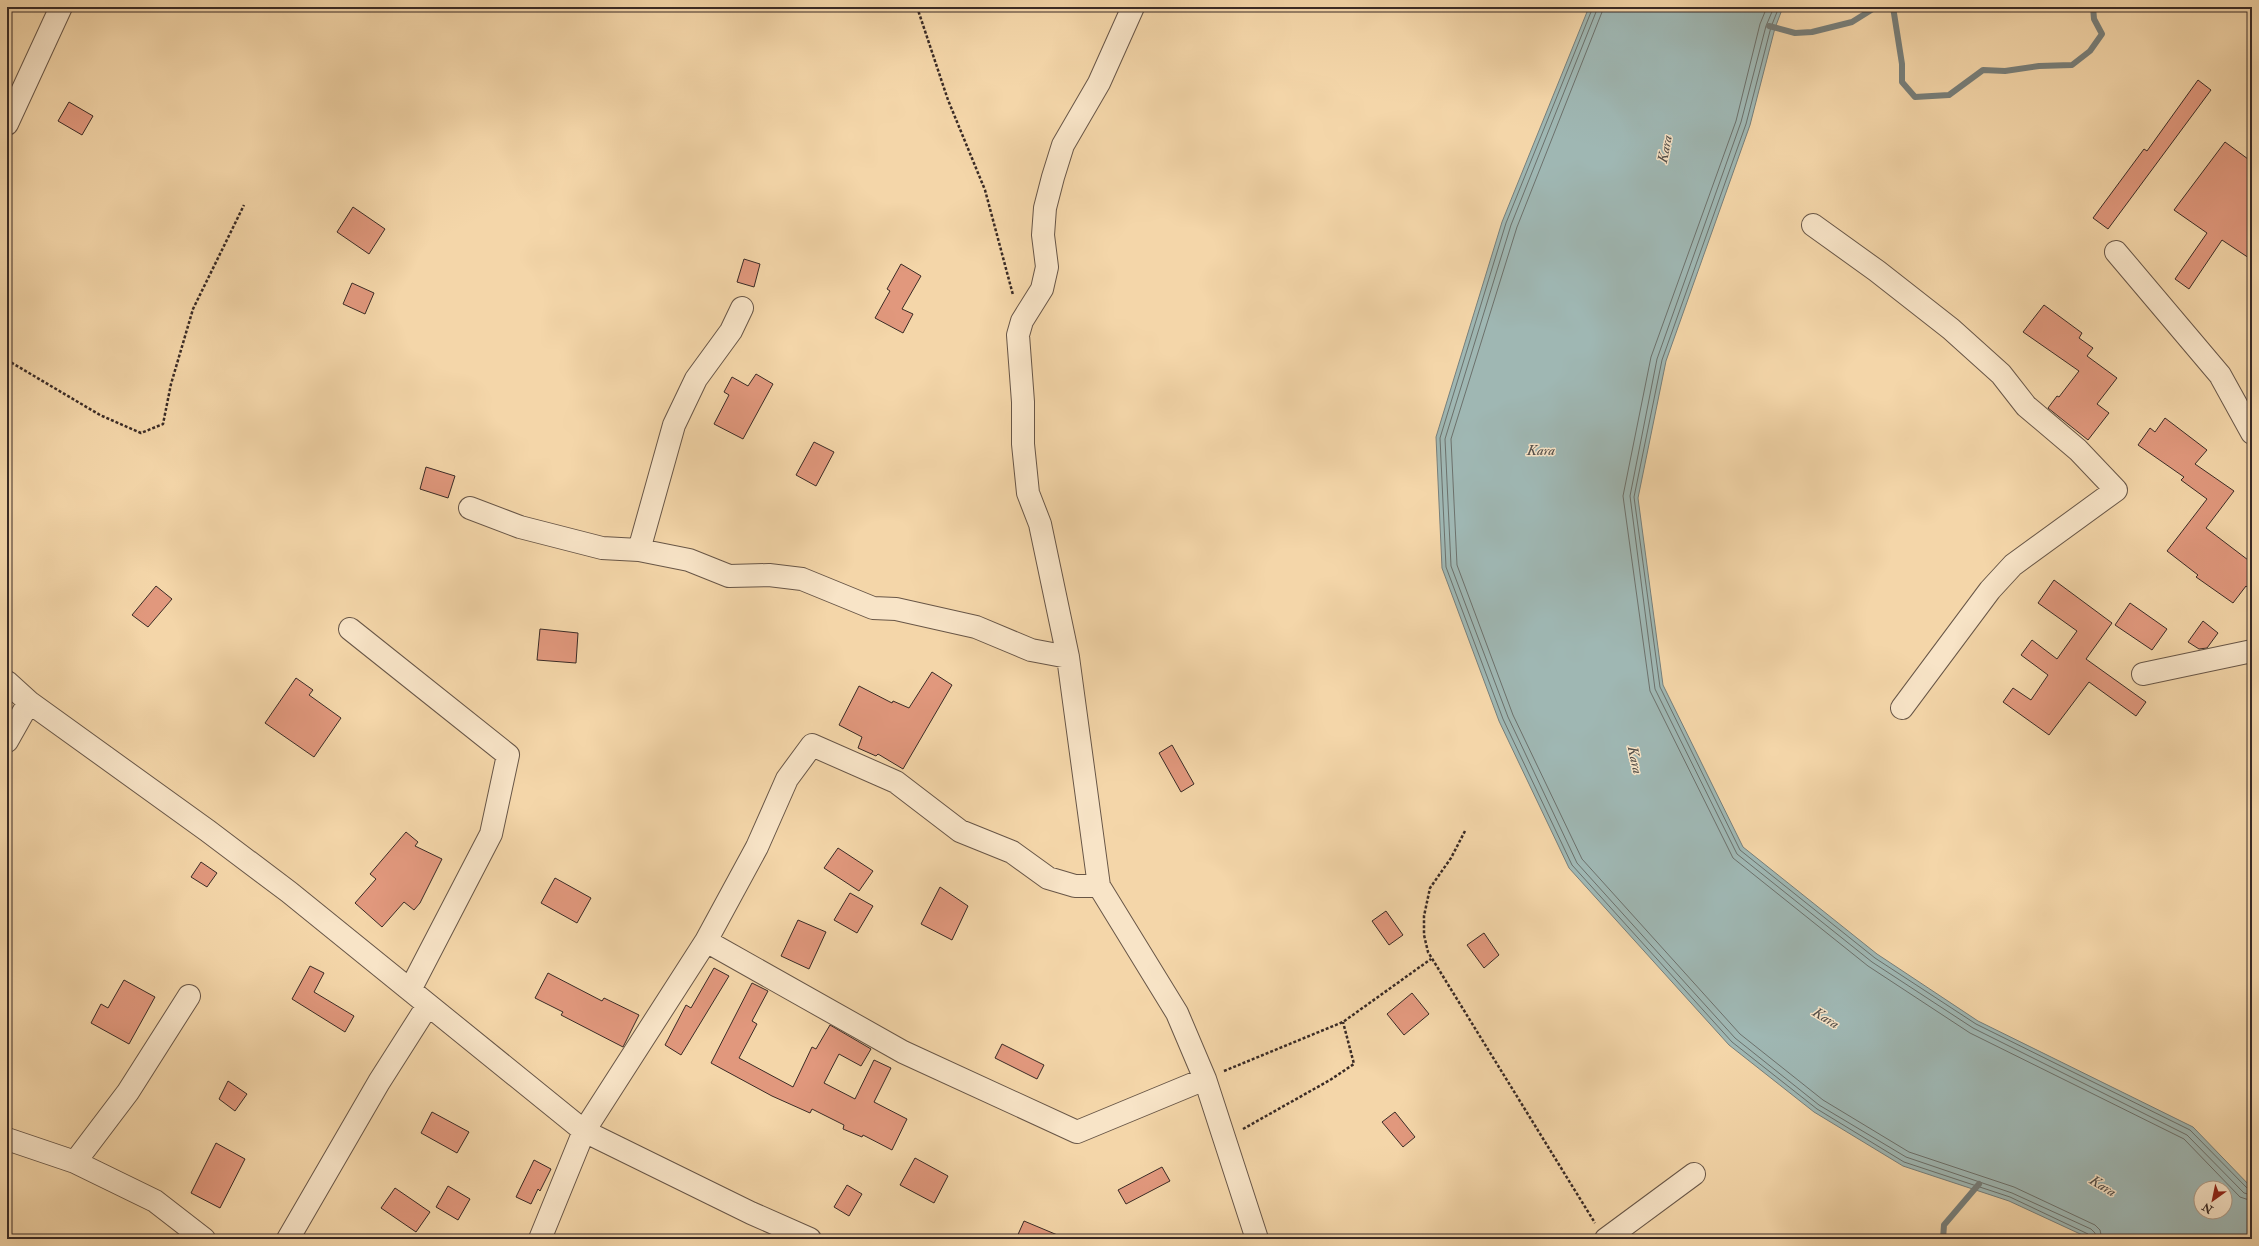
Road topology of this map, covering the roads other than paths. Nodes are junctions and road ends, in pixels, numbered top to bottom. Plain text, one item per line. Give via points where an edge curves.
1 (61, 7) edge
2 (1133, 7) edge
3 (7, 124) edge
4 (1813, 225) dead end
5 (2116, 252) dead end
6 (742, 308) dead end
7 (2252, 432) edge
8 (470, 508) dead end
9 (639, 550) junction
10 (350, 629) dead end
11 (2252, 651) edge
12 (1068, 657) junction
13 (2143, 674) dead end
14 (7, 682) edge
15 (29, 702) junction
16 (1902, 708) dead end
17 (7, 741) edge
18 (1099, 886) junction
19 (706, 941) junction
20 (410, 990) junction
21 (189, 996) dead end
22 (428, 1005) junction
23 (1205, 1079) junction
24 (584, 1131) junction
25 (7, 1139) edge
26 (75, 1162) junction
27 (1694, 1174) dead end
28 (1601, 1232) edge
29 (204, 1239) edge
30 (288, 1239) edge
31 (540, 1239) edge
32 (810, 1239) edge
33 (1257, 1239) edge

1 - 3 street
2 - 12 street via 1098,83 1063,145 1045,208 1043,235 1047,267 1042,288 1022,321 1018,341 1028,493 1040,524
4 - 16 street via 1951,329 2001,374 2026,406 2078,450 2116,490 2013,565 1990,590
5 - 7 street via 2220,375
6 - 9 street via 731,331 696,379 674,425
8 - 9 street via 520,527 602,548
9 - 12 street via 689,560 729,576 769,575 802,579 873,608 896,609 976,627 1031,650
10 - 20 street via 508,755 491,834
11 - 13 street
12 - 18 street
14 - 15 street
15 - 17 street
15 - 20 street via 208,830
18 - 19 street via 1075,886 1048,878 1012,852 960,831 896,782 812,745 787,779 757,846
18 - 23 street via 1177,1013
19 - 23 street via 903,1052 1077,1132
19 - 24 street
20 - 22 street
21 - 26 street via 128,1092
22 - 24 street
22 - 30 street via 379,1082
23 - 33 street
24 - 31 street
24 - 32 street
25 - 26 street
26 - 29 street via 155,1201
27 - 28 street

